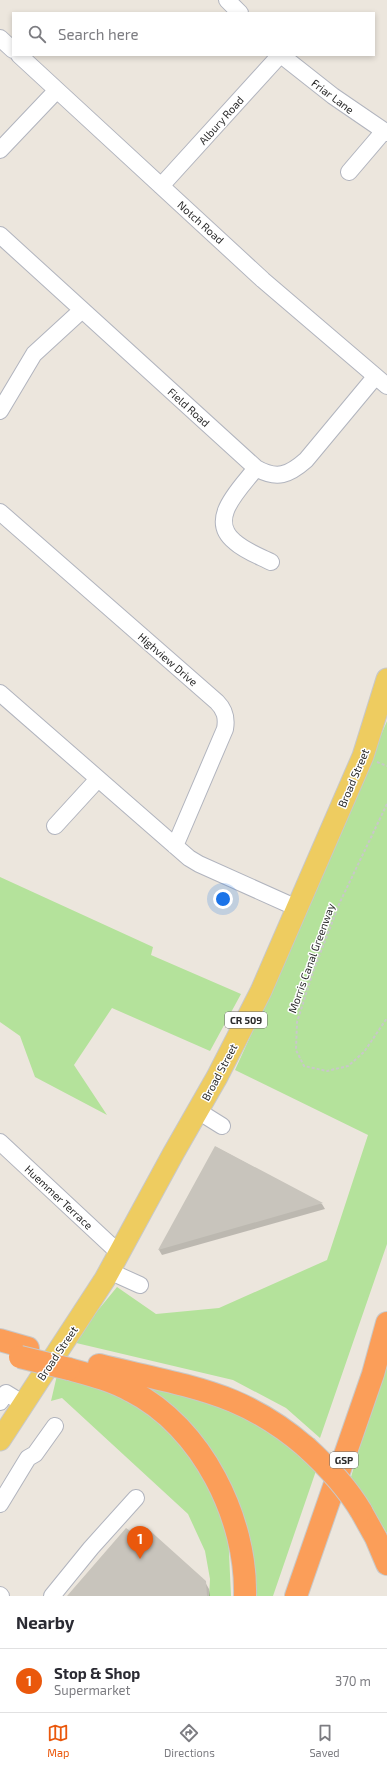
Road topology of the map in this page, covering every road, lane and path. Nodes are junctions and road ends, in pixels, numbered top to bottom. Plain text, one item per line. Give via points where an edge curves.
1 (227, 0) edge
2 (239, 12) edge
3 (0, 38) edge
4 (12, 49) edge
5 (20, 56) edge
6 (279, 56) edge
7 (281, 56) edge
8 (56, 90) junction
9 (385, 132) edge
10 (0, 150) edge
11 (349, 172) dead end
12 (162, 186) junction
13 (0, 235) edge
14 (82, 310) junction
15 (381, 382) edge
16 (0, 411) edge
17 (256, 468) junction
18 (0, 512) edge
19 (271, 562) dead end
20 (387, 679) edge
21 (0, 693) edge
22 (98, 779) junction
23 (387, 804) edge
24 (55, 826) dead end
25 (175, 846) junction
26 (297, 908) junction
27 (387, 1018) edge
28 (198, 1111) junction
29 (222, 1126) dead end
30 (0, 1142) edge
31 (119, 1253) junction
32 (109, 1271) junction
33 (140, 1285) dead end
34 (387, 1323) edge
35 (0, 1340) edge
36 (16, 1352) edge
37 (72, 1364) junction
38 (2, 1394) edge
39 (24, 1404) junction
40 (56, 1426) dead end
41 (0, 1440) edge
42 (136, 1498) dead end
43 (0, 1504) edge
44 (387, 1564) edge
45 (52, 1596) edge
46 (245, 1596) edge
47 (296, 1596) edge

1 - 2 street
3 - 4 street
5 - 8 street, Notch Road
6 - 12 street, Albury Road
7 - 9 street, Friar Lane
8 - 10 street
8 - 12 street, Notch Road
9 - 11 street
12 - 15 street, Notch Road via 263,280
13 - 14 street, Field Road
14 - 16 street via 34,354
14 - 17 street, Field Road
15 - 17 street, Field Road via 298,467 276,476 267,475
17 - 19 street via 226,509 224,522 233,541
18 - 25 street, Highview Drive via 217,702 225,712 225,729
20 - 26 main road, Broad Street / CR 509 via 363,756
21 - 22 street
22 - 24 street
22 - 25 street
23 - 27 path, Morris Canal Greenway via 340,902 313,972 296,1022 296,1050 304,1066 327,1072 348,1066 364,1052
25 - 26 street via 199,864
26 - 28 main road, Broad Street / CR 509 via 261,991
28 - 29 street
28 - 31 main road, Broad Street / CR 509
30 - 31 street, Huemmer Terrace
31 - 32 main road, Broad Street / CR 509
32 - 33 street
32 - 39 main road, Broad Street / CR 509
34 - 47 highway, GSP via 370,1382
35 - 36 highway
36 - 37 highway
37 - 44 highway, bridge via 190,1388 232,1401 267,1419 306,1446 331,1470 361,1511
37 - 46 highway via 132,1391 162,1412 188,1437 215,1478 236,1524 245,1574
38 - 39 street
39 - 41 main road, Broad Street / CR 509
40 - 43 street via 35,1454 28,1458
42 - 45 street

